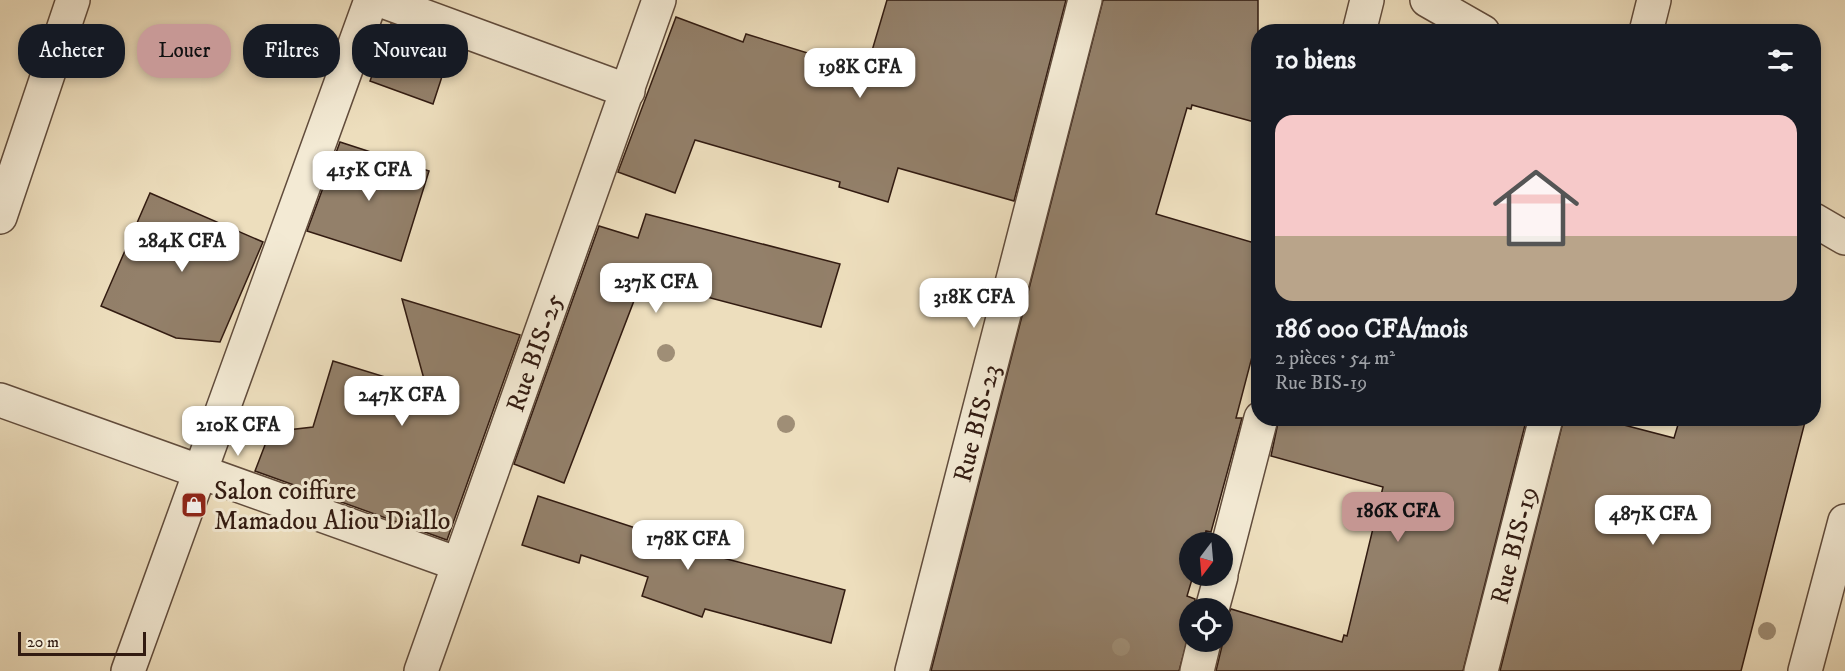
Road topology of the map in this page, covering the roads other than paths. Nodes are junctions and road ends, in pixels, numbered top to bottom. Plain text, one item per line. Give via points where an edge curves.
1 (73, 0) edge
2 (371, 0) edge
3 (380, 0) edge
4 (659, 0) edge
5 (1085, 0) edge
6 (1366, 0) edge
7 (1427, 0) edge
8 (1654, 0) edge
9 (1361, 24) edge
10 (1470, 24) edge
11 (1648, 24) edge
12 (628, 91) junction
13 (0, 217) edge
14 (1821, 224) edge
15 (1845, 238) edge
16 (0, 400) edge
17 (1259, 426) edge
18 (1544, 426) edge
19 (200, 470) junction
20 (1845, 521) edge
21 (1232, 532) edge
22 (458, 564) junction
23 (1202, 652) edge
24 (128, 671) edge
25 (421, 671) edge
26 (912, 671) edge
27 (1197, 671) edge
28 (1481, 671) edge
29 (1805, 671) edge

1 - 13 street
2 - 19 street
3 - 12 street
4 - 12 street, Rue BIS-25
5 - 26 street, Rue BIS-23
6 - 9 street
7 - 10 street
8 - 11 street
12 - 22 street, Rue BIS-25
14 - 15 street
16 - 19 street
17 - 21 street
18 - 28 street, Rue BIS-19
19 - 22 street
19 - 24 street
20 - 29 street
22 - 25 street, Rue BIS-25
23 - 27 street

